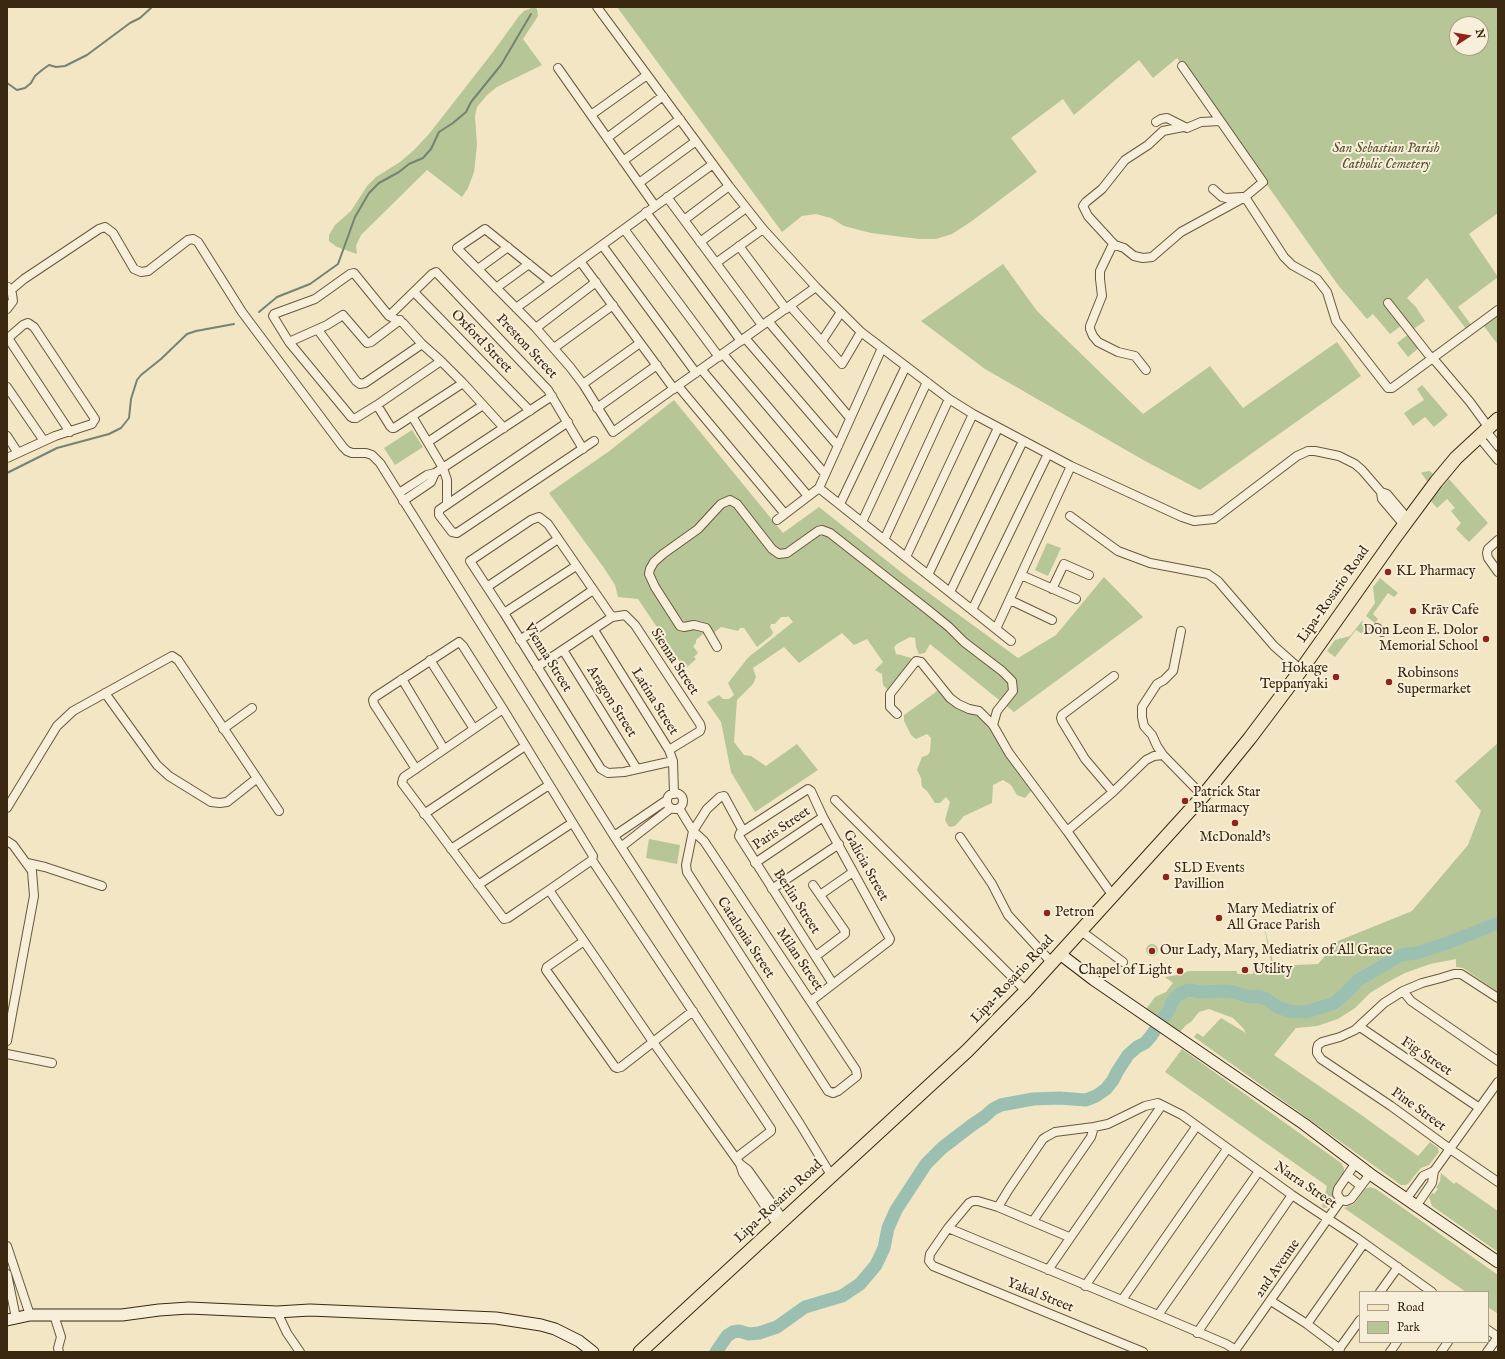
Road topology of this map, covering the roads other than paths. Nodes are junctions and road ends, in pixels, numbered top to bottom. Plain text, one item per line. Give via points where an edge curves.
1 (597, 7) edge
2 (1182, 66) dead end
3 (558, 68) dead end
4 (647, 75) junction
5 (663, 96) junction
6 (591, 115) junction
7 (680, 119) junction
8 (1220, 120) junction
9 (1156, 122) dead end
10 (1183, 127) junction
11 (607, 138) junction
12 (696, 140) junction
13 (623, 161) junction
14 (713, 164) junction
15 (639, 183) junction
16 (729, 186) junction
17 (1213, 189) dead end
18 (667, 197) junction
19 (1245, 197) junction
20 (655, 206) junction
21 (746, 208) junction
22 (646, 212) junction
23 (684, 220) junction
24 (624, 229) junction
25 (763, 229) junction
26 (700, 242) junction
27 (1113, 244) junction
28 (602, 245) junction
29 (739, 246) junction
30 (508, 247) junction
31 (580, 261) junction
32 (716, 263) junction
33 (529, 264) junction
34 (478, 269) junction
35 (551, 282) junction
36 (596, 282) junction
37 (496, 288) junction
38 (816, 288) junction
39 (9, 289) edge
40 (414, 292) junction
41 (1388, 303) dead end
42 (613, 305) junction
43 (788, 307) junction
44 (516, 308) junction
45 (7, 309) edge
46 (1498, 310) edge
47 (841, 312) junction
48 (388, 316) junction
49 (400, 320) junction
50 (765, 323) junction
51 (536, 328) junction
52 (318, 330) junction
53 (861, 332) junction
54 (7, 338) edge
55 (743, 339) junction
56 (822, 341) junction
57 (289, 342) junction
58 (640, 343) junction
59 (422, 344) junction
60 (554, 348) junction
61 (882, 348) junction
62 (721, 355) junction
63 (1432, 359) junction
64 (441, 361) junction
65 (657, 365) junction
66 (906, 366) junction
67 (1146, 370) dead end
68 (698, 371) junction
69 (463, 382) junction
70 (927, 382) junction
71 (582, 384) junction
72 (7, 387) edge
73 (676, 387) junction
74 (552, 396) junction
75 (949, 399) junction
76 (377, 405) junction
77 (483, 405) junction
78 (598, 408) junction
79 (530, 411) junction
80 (973, 414) junction
81 (412, 416) junction
82 (850, 418) junction
83 (568, 422) junction
84 (504, 428) junction
85 (998, 428) junction
86 (1488, 429) edge
87 (70, 432) junction
88 (7, 436) edge
89 (44, 441) junction
90 (594, 441) dead end
91 (1023, 441) junction
92 (428, 442) junction
93 (838, 446) junction
94 (1498, 446) edge
95 (583, 449) junction
96 (18, 453) junction
97 (1048, 454) junction
98 (7, 458) edge
99 (1498, 460) edge
100 (1071, 466) junction
101 (443, 468) junction
102 (435, 473) junction
103 (825, 474) junction
104 (819, 488) junction
105 (399, 493) junction
106 (808, 496) junction
107 (403, 501) junction
108 (447, 504) junction
109 (840, 504) junction
110 (785, 514) junction
111 (1070, 516) dead end
112 (777, 520) dead end
113 (862, 522) junction
114 (1406, 522) junction
115 (558, 539) junction
116 (884, 540) junction
117 (1498, 540) edge
118 (906, 558) junction
119 (576, 566) junction
120 (1498, 572) edge
121 (928, 575) junction
122 (1021, 575) junction
123 (1089, 575) dead end
124 (487, 587) junction
125 (1052, 589) junction
126 (593, 590) junction
127 (950, 592) junction
128 (1076, 599) dead end
129 (1010, 600) junction
130 (972, 610) junction
131 (504, 613) junction
132 (612, 617) junction
133 (1052, 620) dead end
134 (996, 629) junction
135 (594, 630) junction
136 (1181, 631) dead end
137 (520, 640) junction
138 (1011, 641) dead end
139 (717, 647) dead end
140 (563, 650) junction
141 (430, 660) junction
142 (537, 667) junction
143 (1301, 670) junction
144 (1114, 676) dead end
145 (402, 679) junction
146 (105, 693) junction
147 (252, 708) dead end
148 (503, 710) junction
149 (897, 714) dead end
150 (993, 725) junction
151 (223, 729) junction
152 (474, 729) junction
153 (525, 746) junction
154 (444, 749) junction
155 (669, 750) junction
156 (1163, 755) junction
157 (673, 761) junction
158 (416, 769) junction
159 (637, 769) junction
160 (256, 779) junction
161 (549, 785) junction
162 (1113, 792) junction
163 (674, 794) junction
164 (722, 796) joint
165 (1203, 796) junction
166 (835, 800) dead end
167 (672, 805) junction
168 (7, 808) edge
169 (279, 812) dead end
170 (424, 814) junction
171 (823, 817) junction
172 (640, 818) junction
173 (572, 823) junction
174 (646, 826) junction
175 (625, 828) junction
176 (1068, 830) junction
177 (693, 831) junction
178 (741, 832) junction
179 (614, 836) junction
180 (960, 837) dead end
181 (632, 838) junction
182 (7, 841) edge
183 (839, 844) junction
184 (621, 846) junction
185 (451, 849) junction
186 (592, 860) junction
187 (755, 863) junction
188 (27, 864) junction
189 (853, 872) junction
190 (478, 885) junction
191 (813, 885) dead end
192 (102, 886) dead end
193 (772, 889) junction
194 (550, 890) junction
195 (820, 895) junction
196 (1113, 896) junction
197 (1081, 931) junction
198 (584, 941) junction
199 (816, 956) junction
200 (1056, 958) junction
201 (1123, 962) dead end
202 (834, 984) junction
203 (1026, 991) junction
204 (1403, 991) junction
205 (1498, 998) edge
206 (811, 1001) junction
207 (693, 1011) junction
208 (1360, 1027) junction
209 (7, 1041) edge
210 (653, 1042) junction
211 (7, 1054) edge
212 (1498, 1061) edge
213 (52, 1063) dead end
214 (1498, 1082) edge
215 (828, 1091) joint
216 (1162, 1105) junction
217 (1478, 1108) junction
218 (1094, 1127) junction
219 (1196, 1127) junction
220 (1227, 1149) junction
221 (1450, 1149) junction
222 (738, 1161) junction
223 (1355, 1164) junction
224 (1259, 1171) junction
225 (1434, 1171) junction
226 (1370, 1174) junction
227 (831, 1175) junction
228 (1348, 1176) junction
229 (1496, 1178) edge
230 (1361, 1186) junction
231 (1292, 1195) junction
232 (1407, 1198) junction
233 (1342, 1200) junction
234 (1417, 1205) junction
235 (998, 1207) junction
236 (1329, 1218) junction
237 (1033, 1221) junction
238 (780, 1222) junction
239 (948, 1228) junction
240 (1070, 1237) junction
241 (1364, 1243) junction
242 (8, 1251) edge
243 (1498, 1262) edge
244 (1398, 1267) junction
245 (1048, 1270) junction
246 (7, 1274) edge
247 (1086, 1286) junction
248 (1381, 1291) edge
249 (1431, 1291) edge
250 (1122, 1300) junction
251 (1271, 1301) junction
252 (277, 1312) junction
253 (54, 1315) junction
254 (1158, 1315) junction
255 (30, 1316) junction
256 (12, 1319) edge
257 (1359, 1321) edge
258 (1307, 1324) junction
259 (1489, 1331) edge
260 (1197, 1333) junction
261 (1498, 1337) edge
262 (1396, 1343) edge
263 (1447, 1343) edge
264 (1339, 1350) edge
265 (1235, 1351) edge
266 (59, 1352) edge
267 (300, 1352) edge
268 (593, 1352) edge
269 (640, 1352) edge
270 (1143, 1352) edge
271 (1390, 1352) edge
272 (1441, 1352) edge
273 (1487, 1352) edge

1 - 4 street
2 - 8 street
3 - 6 street
4 - 5 street
4 - 6 street
5 - 7 street
5 - 11 street
6 - 11 street
7 - 12 street
7 - 13 street
8 - 10 street
8 - 19 street via 1263,182
9 - 10 street via 1167,118
10 - 27 street via 1163,131 1148,145 1125,160 1102,189 1085,203 1085,212
11 - 13 street
12 - 14 street
12 - 15 street
13 - 15 street
14 - 16 street
14 - 18 street
15 - 20 street
16 - 21 street
16 - 23 street
17 - 19 street via 1222,197
18 - 20 street
18 - 23 street
19 - 27 street via 1181,232 1152,257 1134,256
19 - 63 street via 1284,257 1292,265 1317,279 1327,292 1336,321 1388,388 1392,388
20 - 22 street
21 - 25 street
21 - 26 street
22 - 24 street
22 - 55 street
23 - 26 street
24 - 28 street
24 - 62 street
25 - 29 street
25 - 38 street
26 - 32 street
27 - 67 street via 1100,271 1102,296 1090,329 1098,342 1118,352 1135,356
28 - 31 street
28 - 68 street
29 - 32 street
29 - 43 street
30 - 33 street
30 - 34 street
30 - 34 street via 484,229 457,248
31 - 35 street
31 - 36 street
32 - 50 street
33 - 35 street
33 - 37 street
34 - 37 street
35 - 44 street
36 - 42 street
36 - 51 street
37 - 44 street
38 - 43 street
38 - 47 street
39 - 45 street via 13,301
39 - 105 street via 105,227 113,233 134,269 141,272 148,271 188,240 193,239 198,242 245,317 343,447 352,453 366,453 376,459
40 - 48 street
40 - 74 street, Preston Street via 436,272
40 - 79 street, Oxford Street
41 - 63 street
42 - 58 street
42 - 60 street
43 - 50 street
43 - 56 street
44 - 51 street
46 - 63 street
47 - 53 street
47 - 56 street
48 - 49 street
48 - 57 street via 354,273 350,274 315,299 274,314
49 - 52 street via 367,343 343,315
49 - 59 street
50 - 55 street
50 - 82 street
51 - 60 street
52 - 57 street
52 - 59 street via 360,384
53 - 56 street via 842,364
53 - 61 street
54 - 87 street
54 - 87 street via 23,325 28,323 34,327 95,419 92,424
55 - 62 street
55 - 93 street
57 - 76 street via 351,417 356,418
58 - 65 street
58 - 71 street
59 - 64 street
60 - 71 street
61 - 66 street
61 - 82 street
62 - 68 street
62 - 103 street
63 - 86 street via 1470,402
64 - 69 street
64 - 76 street
65 - 73 street
65 - 78 street
66 - 70 street
66 - 109 street
68 - 73 street
68 - 106 street
69 - 77 street
69 - 81 street
70 - 75 street
70 - 113 street
71 - 78 street
72 - 89 street
73 - 78 street via 613,432
73 - 110 street
74 - 79 street
74 - 83 street, Preston Street
75 - 80 street
75 - 116 street
76 - 81 street via 392,428
77 - 84 street
77 - 92 street
79 - 84 street
80 - 85 street
80 - 118 street
81 - 92 street
82 - 93 street
83 - 95 street, Preston Street
83 - 108 street
84 - 101 street
85 - 91 street
85 - 121 street
86 - 94 street
86 - 99 street
86 - 114 main road, Lipa-Rosario Road via 1446,469
87 - 89 street
88 - 96 street
89 - 96 street
90 - 95 street
91 - 97 street
91 - 127 street
92 - 101 street
93 - 103 street
95 - 108 street via 455,533 439,515 439,510
96 - 98 street
97 - 100 street
97 - 130 street
100 - 114 street via 1194,521 1214,519 1298,456 1308,451 1327,453 1348,459 1362,470 1381,492 1387,494
100 - 122 street
101 - 102 street
101 - 108 street via 447,480
102 - 105 street via 427,475
102 - 107 street via 431,482
103 - 104 street
104 - 106 street
104 - 109 street
105 - 107 street
106 - 110 street
107 - 179 street
109 - 113 street
110 - 112 street
111 - 143 street via 1118,551 1150,563 1208,574 1218,580 1274,646
113 - 116 street
114 - 143 main road, Lipa-Rosario Road
115 - 119 street
115 - 124 street
115 - 124 street, Vienna Street via 546,522 539,517 470,561
116 - 118 street
117 - 120 street via 1487,553
118 - 121 street
119 - 126 street
119 - 131 street
121 - 127 street
122 - 125 street
122 - 129 street
123 - 125 street via 1064,564
124 - 131 street, Vienna Street
125 - 128 street
126 - 132 street
126 - 137 street
127 - 130 street
129 - 133 street
129 - 134 street
130 - 134 street
131 - 137 street, Vienna Street
132 - 135 street
132 - 155 street, Sienna Street via 621,615 635,625 702,728
134 - 138 street
135 - 140 street
135 - 155 street, Latina Street
136 - 156 street via 1173,671 1157,684 1142,707 1144,726
137 - 142 street, Vienna Street
139 - 150 street via 706,628 694,625 680,626 649,574 654,562 698,529 721,504 730,500 737,504 772,549 779,554 787,552 818,531 830,533 1008,676 1013,685 1013,692 997,711
140 - 142 street
140 - 159 street, Aragon Street
141 - 145 street
141 - 148 street via 455,643 460,643
141 - 152 street
142 - 159 street, Vienna Street via 601,769 608,773
143 - 165 main road, Lipa-Rosario Road
144 - 162 street via 1062,714 1061,718 1085,760
145 - 154 street
145 - 158 street via 375,697 373,702
146 - 151 street via 172,656 178,660
146 - 160 street via 158,765 169,776 211,802 227,802
146 - 168 street via 73,711 57,726
147 - 151 street
148 - 152 street
148 - 153 street
149 - 150 street via 890,707 890,694 918,661 950,698 969,709 979,711
150 - 176 street via 1009,753
151 - 160 street
152 - 154 street
153 - 161 street
153 - 170 street
154 - 158 street
155 - 157 street, Latina Street
156 - 162 street via 1146,760
156 - 165 street
157 - 159 street
157 - 163 street, Latina Street
158 - 170 street via 402,779 402,783
160 - 169 street
161 - 173 street
161 - 185 street
162 - 176 street
163 - 167 street via 670,796
163 - 167 street, Latina Street via 679,795 682,804
164 - 177 street, Catalonia Street via 707,809
164 - 178 street, Berlin Street
165 - 196 main road, Lipa-Rosario Road
166 - 203 street
167 - 172 street
167 - 174 street
167 - 177 street, Milan Street
170 - 185 street
171 - 178 street, Galicia Street via 808,789
171 - 183 street, Galicia Street
171 - 187 street, Paris Street
172 - 174 street
172 - 175 street
173 - 186 street via 593,855
173 - 190 street
174 - 181 street
175 - 179 street
175 - 181 street
176 - 196 street
177 - 206 street, Milan Street via 704,841
177 - 215 street, Catalonia Street via 686,865 687,872
178 - 187 street, Berlin Street via 739,836
179 - 184 street
180 - 200 street via 992,884 1008,915
181 - 184 street
182 - 188 street
183 - 189 street, Galicia Street
183 - 193 street
184 - 227 street
185 - 190 street
186 - 194 street
186 - 207 street
187 - 193 street, Berlin Street
188 - 192 street via 45,867
188 - 209 street via 32,871 34,896
189 - 195 street
189 - 202 street, Galicia Street via 890,939
190 - 194 street via 506,919
191 - 195 street
193 - 199 street, Berlin Street
194 - 198 street
195 - 199 street via 845,934
196 - 197 main road, Lipa-Rosario Road
197 - 200 main road, Lipa-Rosario Road
197 - 201 street
198 - 210 street
198 - 210 street via 547,967 546,971 615,1067 621,1067
199 - 202 street, Berlin Street
200 - 203 main road, Lipa-Rosario Road
200 - 223 street via 1094,980 1177,1036 1304,1124
202 - 206 street, Galicia Street
203 - 227 main road, Lipa-Rosario Road via 967,1052
204 - 205 street via 1422,983 1458,974
204 - 208 street via 1384,1003
204 - 212 street via 1417,1006
206 - 215 street, Milan Street via 857,1073 838,1091
207 - 210 street
207 - 222 street via 772,1130
208 - 217 street, Fig Street
208 - 221 street, Pine Street via 1320,1044 1317,1053
210 - 222 street
211 - 213 street
214 - 217 street
216 - 218 street via 1155,1103 1144,1106 1114,1122
216 - 219 street, Narra Street via 1182,1115
216 - 240 street
217 - 221 street
218 - 235 street via 1055,1132 1043,1139
218 - 237 street via 1090,1137
219 - 220 street, Narra Street
219 - 247 street
220 - 224 street, Narra Street
220 - 250 street
221 - 225 street
221 - 229 street, Pine Street
222 - 238 street via 748,1170
223 - 226 street
223 - 228 street
224 - 231 street, Narra Street
224 - 254 street
225 - 232 street via 1423,1176
225 - 234 street via 1432,1183
226 - 230 street
226 - 232 street
227 - 238 main road, Lipa-Rosario Road
228 - 230 street
228 - 233 street via 1338,1192
230 - 233 street via 1350,1200
231 - 236 street, Narra Street
231 - 260 street
232 - 234 street
233 - 236 street, 2nd Avenue
234 - 243 street
235 - 237 street
235 - 239 street via 971,1201
236 - 241 street, Narra Street
236 - 251 street, 2nd Avenue
237 - 240 street
238 - 269 main road, Lipa-Rosario Road
239 - 245 street
239 - 270 street, Yakal Street via 930,1254 929,1261 934,1266
240 - 245 street
241 - 244 street, Narra Street
241 - 258 street
242 - 255 street
244 - 248 street
244 - 249 street, Narra Street
245 - 247 street
246 - 256 street
247 - 250 street
250 - 254 street
251 - 258 street
251 - 265 street, 2nd Avenue
252 - 253 street via 189,1308 122,1315
252 - 267 street
252 - 268 street via 310,1310 496,1318 555,1329 580,1341
253 - 255 street
253 - 266 street via 61,1337
254 - 260 street
255 - 256 street
257 - 264 street
258 - 264 street
259 - 261 street
260 - 265 street via 1226,1344
261 - 273 street
262 - 271 street
263 - 272 street

